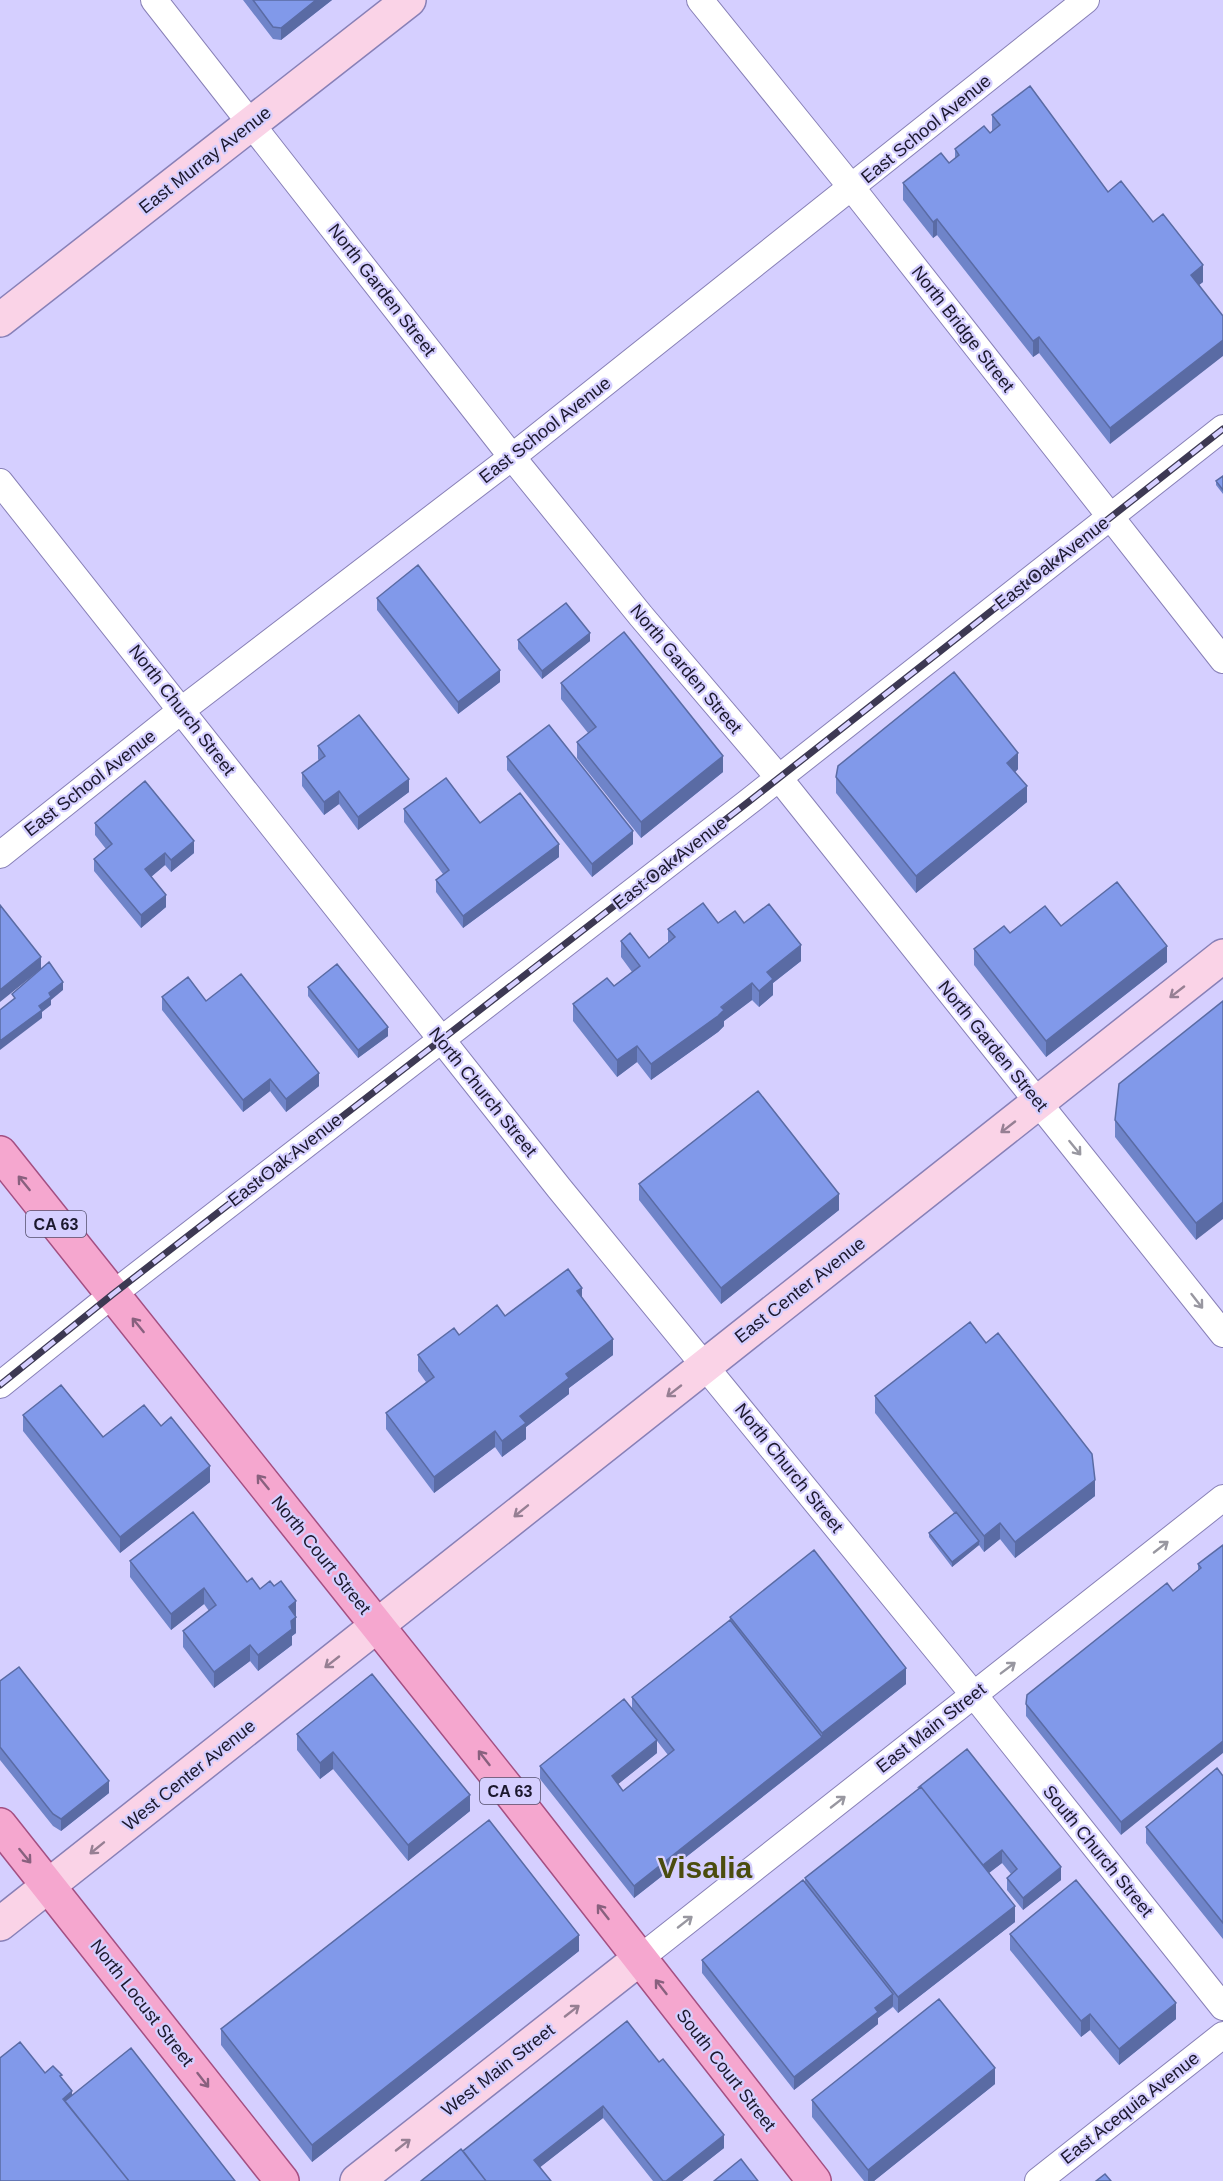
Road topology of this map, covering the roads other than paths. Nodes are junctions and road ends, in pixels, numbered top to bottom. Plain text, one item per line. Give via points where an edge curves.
1 (154, 0) edge
2 (409, 0) edge
3 (700, 0) edge
4 (1086, 0) edge
5 (252, 124) junction
6 (852, 188) junction
7 (0, 320) edge
8 (1223, 428) edge
9 (512, 456) junction
10 (0, 482) edge
11 (1110, 518) junction
12 (1223, 660) edge
13 (183, 710) junction
14 (779, 778) junction
15 (0, 855) edge
16 (1223, 956) edge
17 (441, 1040) junction
18 (1038, 1103) junction
19 (0, 1153) edge
20 (113, 1294) junction
21 (1223, 1334) edge
22 (705, 1365) junction
23 (0, 1385) edge
24 (1223, 1498) edge
25 (378, 1626) junction
26 (974, 1695) junction
27 (0, 1825) edge
28 (49, 1887) junction
29 (0, 1924) edge
30 (639, 1959) junction
31 (1223, 2007) edge
32 (1223, 2035) edge
33 (282, 2181) edge
34 (357, 2181) edge
35 (814, 2181) edge
36 (1038, 2181) edge

1 - 5 street, North Garden Street
2 - 5 street, East Murray Avenue
3 - 6 street, North Bridge Street
4 - 6 street, East School Avenue
5 - 7 street, East Murray Avenue
5 - 9 street, North Garden Street
6 - 9 street, East School Avenue
6 - 11 street, North Bridge Street
8 - 11 street, East Oak Avenue
9 - 13 street, East School Avenue
9 - 14 street, North Garden Street
10 - 13 street, North Church Street
11 - 12 street, North Bridge Street
11 - 14 street, East Oak Avenue
13 - 15 street, East School Avenue
13 - 17 street, North Church Street
14 - 17 street, East Oak Avenue
14 - 18 street, North Garden Street
16 -> 18 street, East Center Avenue
17 - 20 street, East Oak Avenue
17 - 22 street, North Church Street
18 -> 21 street, North Garden Street
18 -> 22 street, East Center Avenue
20 -> 19 main road, North Court Street / CA 63
20 - 23 street, East Oak Avenue
25 -> 20 main road, North Court Street / CA 63
22 -> 25 street, East Center Avenue
22 - 26 street, North Church Street
26 -> 24 street, East Main Street
25 -> 28 street, West Center Avenue
30 -> 25 main road, North Court Street / CA 63
30 -> 26 street, East Main Street
26 - 31 street, South Church Street
27 -> 28 main road, North Locust Street
28 - 29 street, West Center Avenue
28 -> 33 main road, North Locust Street
34 -> 30 street, West Main Street
35 -> 30 main road, South Court Street / CA 63
32 - 36 street, East Acequia Avenue

